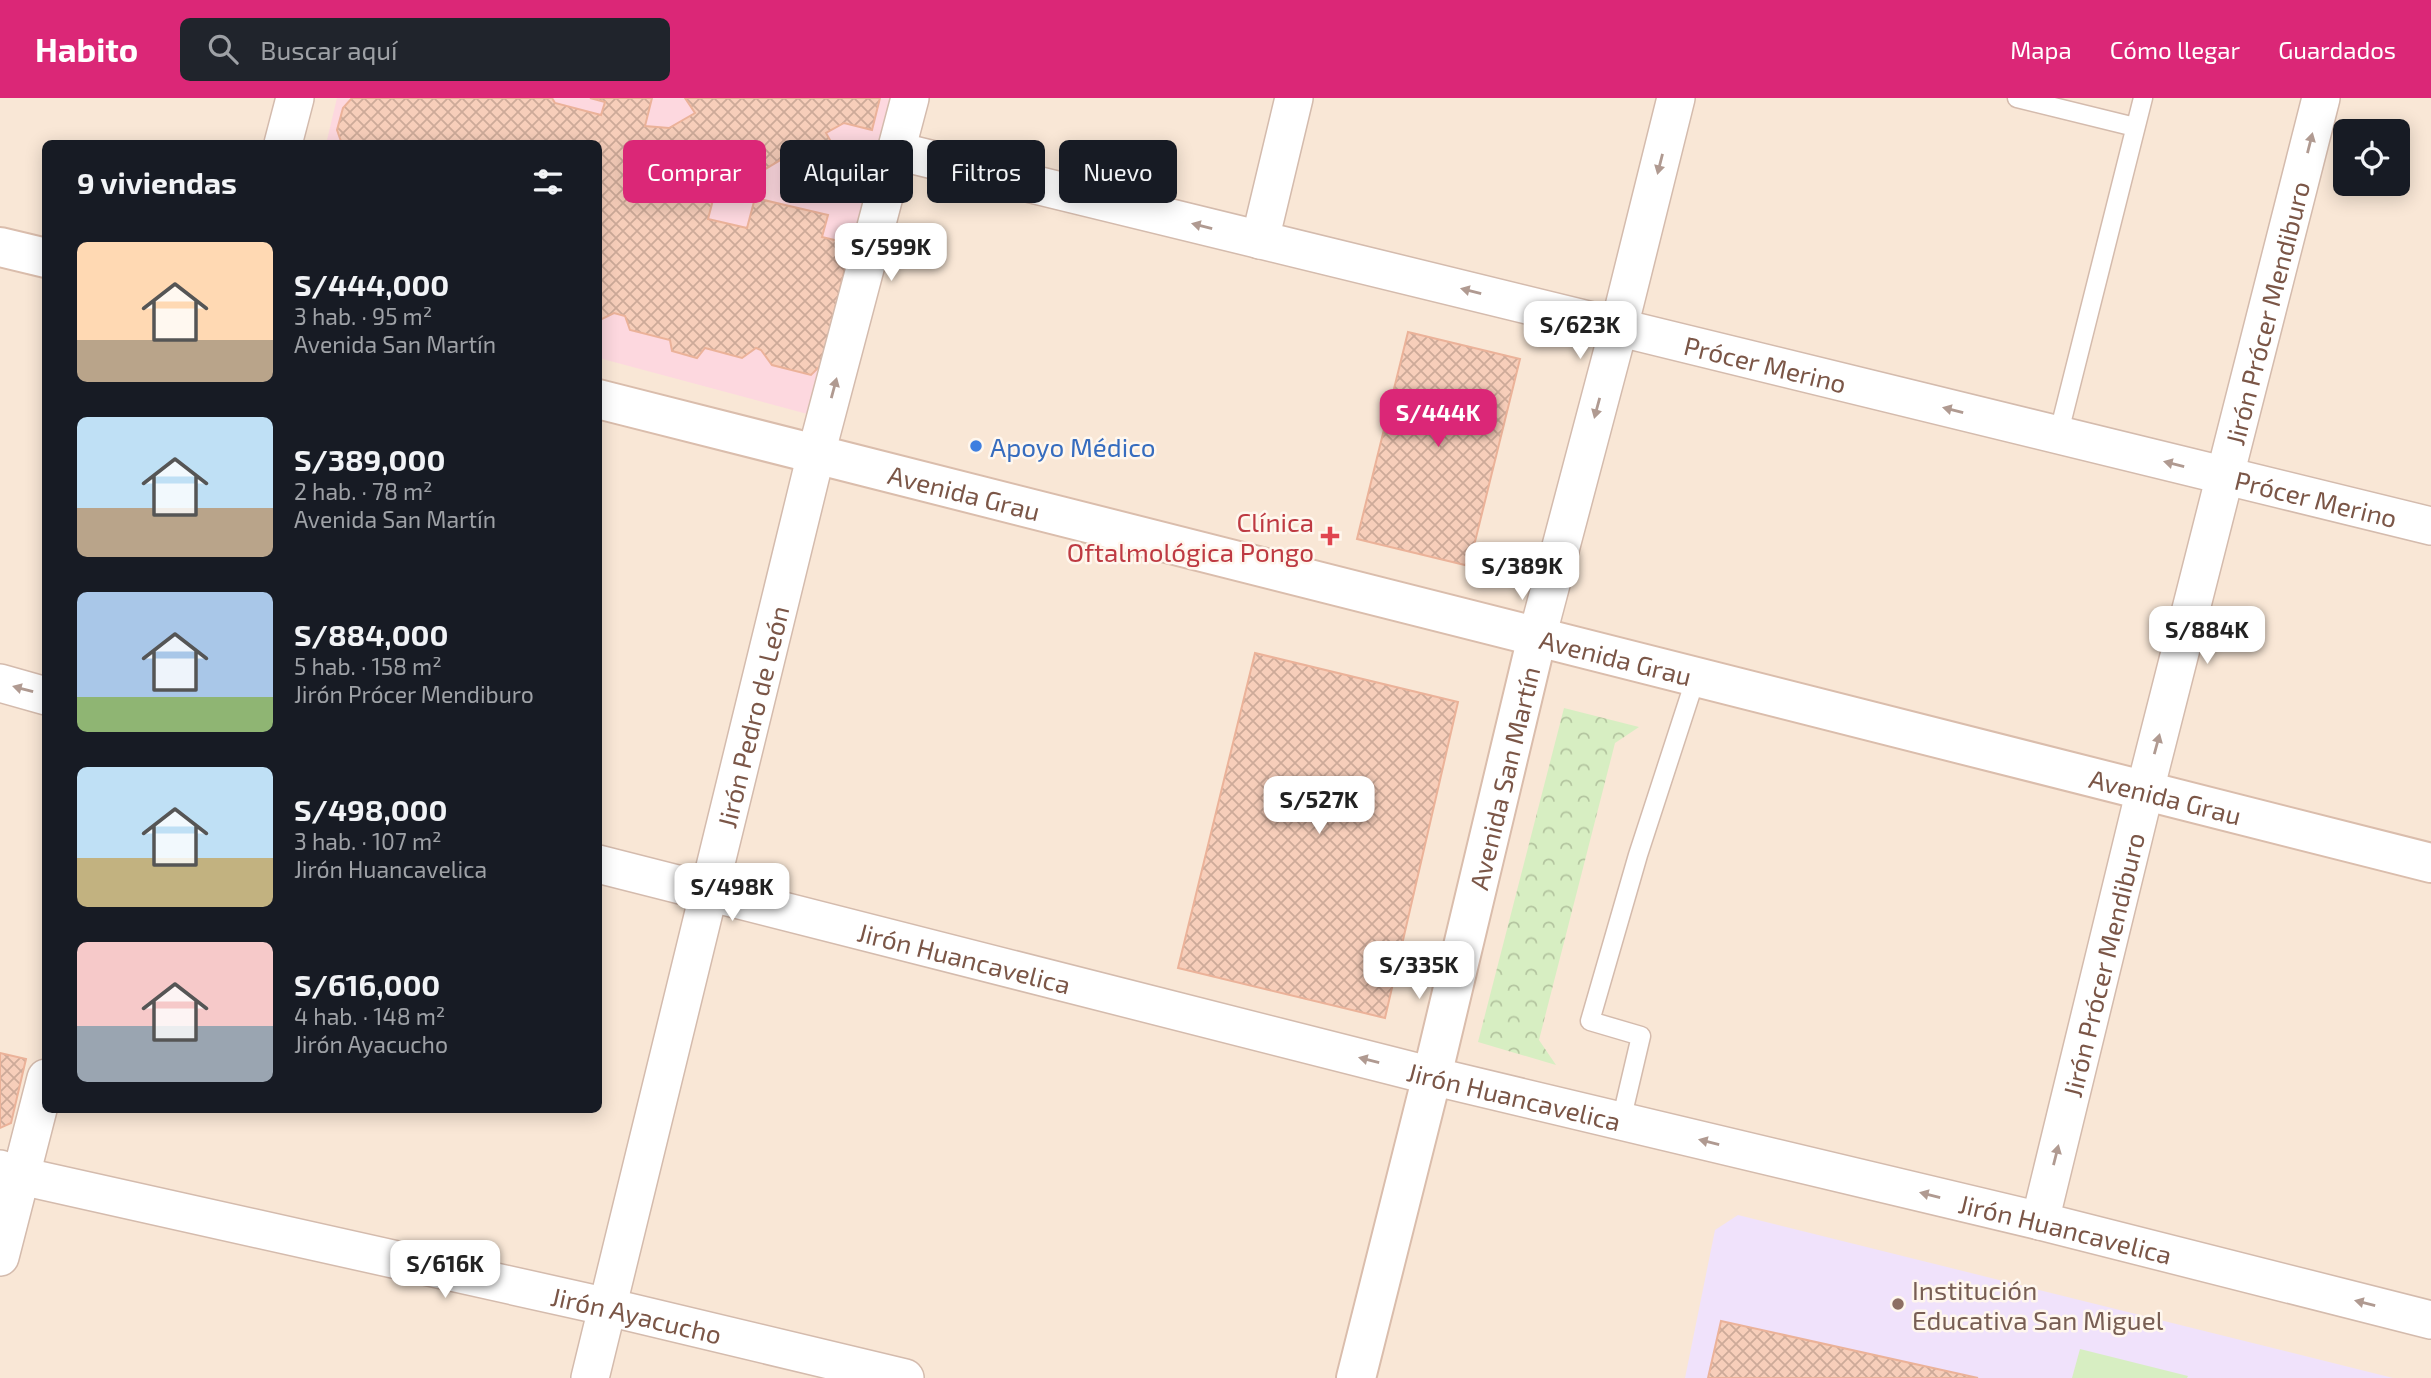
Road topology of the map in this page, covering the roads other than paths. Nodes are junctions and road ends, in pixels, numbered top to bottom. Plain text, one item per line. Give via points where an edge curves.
1 (295, 98) edge
2 (911, 98) edge
3 (1294, 98) edge
4 (1676, 98) edge
5 (2017, 98) edge
6 (2143, 98) edge
7 (2321, 98) edge
8 (2136, 127) junction
9 (284, 140) edge
10 (900, 140) edge
11 (913, 155) edge
12 (883, 203) edge
13 (1260, 240) junction
14 (0, 247) edge
15 (42, 257) edge
16 (1619, 327) junction
17 (602, 400) edge
18 (2058, 436) junction
19 (816, 454) junction
20 (2226, 477) junction
21 (2431, 526) edge
22 (1537, 637) junction
23 (1696, 677) junction
24 (0, 683) edge
25 (42, 695) edge
26 (2145, 790) junction
27 (2431, 863) edge
28 (602, 865) edge
29 (709, 892) junction
30 (1432, 1076) junction
31 (42, 1088) edge
32 (1621, 1121) junction
33 (10, 1172) edge
34 (2040, 1221) junction
35 (0, 1257) edge
36 (608, 1307) junction
37 (2431, 1320) edge
38 (590, 1378) edge
39 (905, 1378) edge
40 (1356, 1378) edge

1 - 9 street
2 - 10 street, Jirón Pedro de León
3 - 13 street
4 -> 16 street, Avenida San Martín
5 - 8 lane
6 - 8 lane
20 -> 7 street, Jirón Prócer Mendiburo
8 - 18 lane
13 -> 11 street, Prócer Merino
19 -> 12 street, Jirón Pedro de León
16 -> 13 street, Prócer Merino
14 - 15 main road
18 -> 16 street, Prócer Merino
16 -> 22 street, Avenida San Martín
17 - 19 main road, Avenida Grau
20 -> 18 street, Prócer Merino
19 - 22 main road, Avenida Grau
19 - 29 street, Jirón Pedro de León
20 - 21 street, Prócer Merino
26 -> 20 street, Jirón Prócer Mendiburo
22 - 23 main road, Avenida Grau
22 - 30 main road, Avenida San Martín
23 - 26 main road, Avenida Grau
23 - 32 lane via 1590,1020 1641,1036
25 -> 24 street
26 - 27 main road, Avenida Grau
34 -> 26 street, Jirón Prócer Mendiburo
28 - 29 street, Jirón Huancavelica
30 -> 29 street, Jirón Huancavelica
29 - 36 street, Jirón Pedro de León
30 - 32 street, Jirón Huancavelica
30 - 40 main road, Avenida San Martín
31 - 33 street
34 -> 32 street, Jirón Huancavelica
33 - 35 street
33 - 36 street, Jirón Ayacucho
37 -> 34 street, Jirón Huancavelica
36 - 38 street, Jirón Pedro de León
36 - 39 street, Jirón Ayacucho

